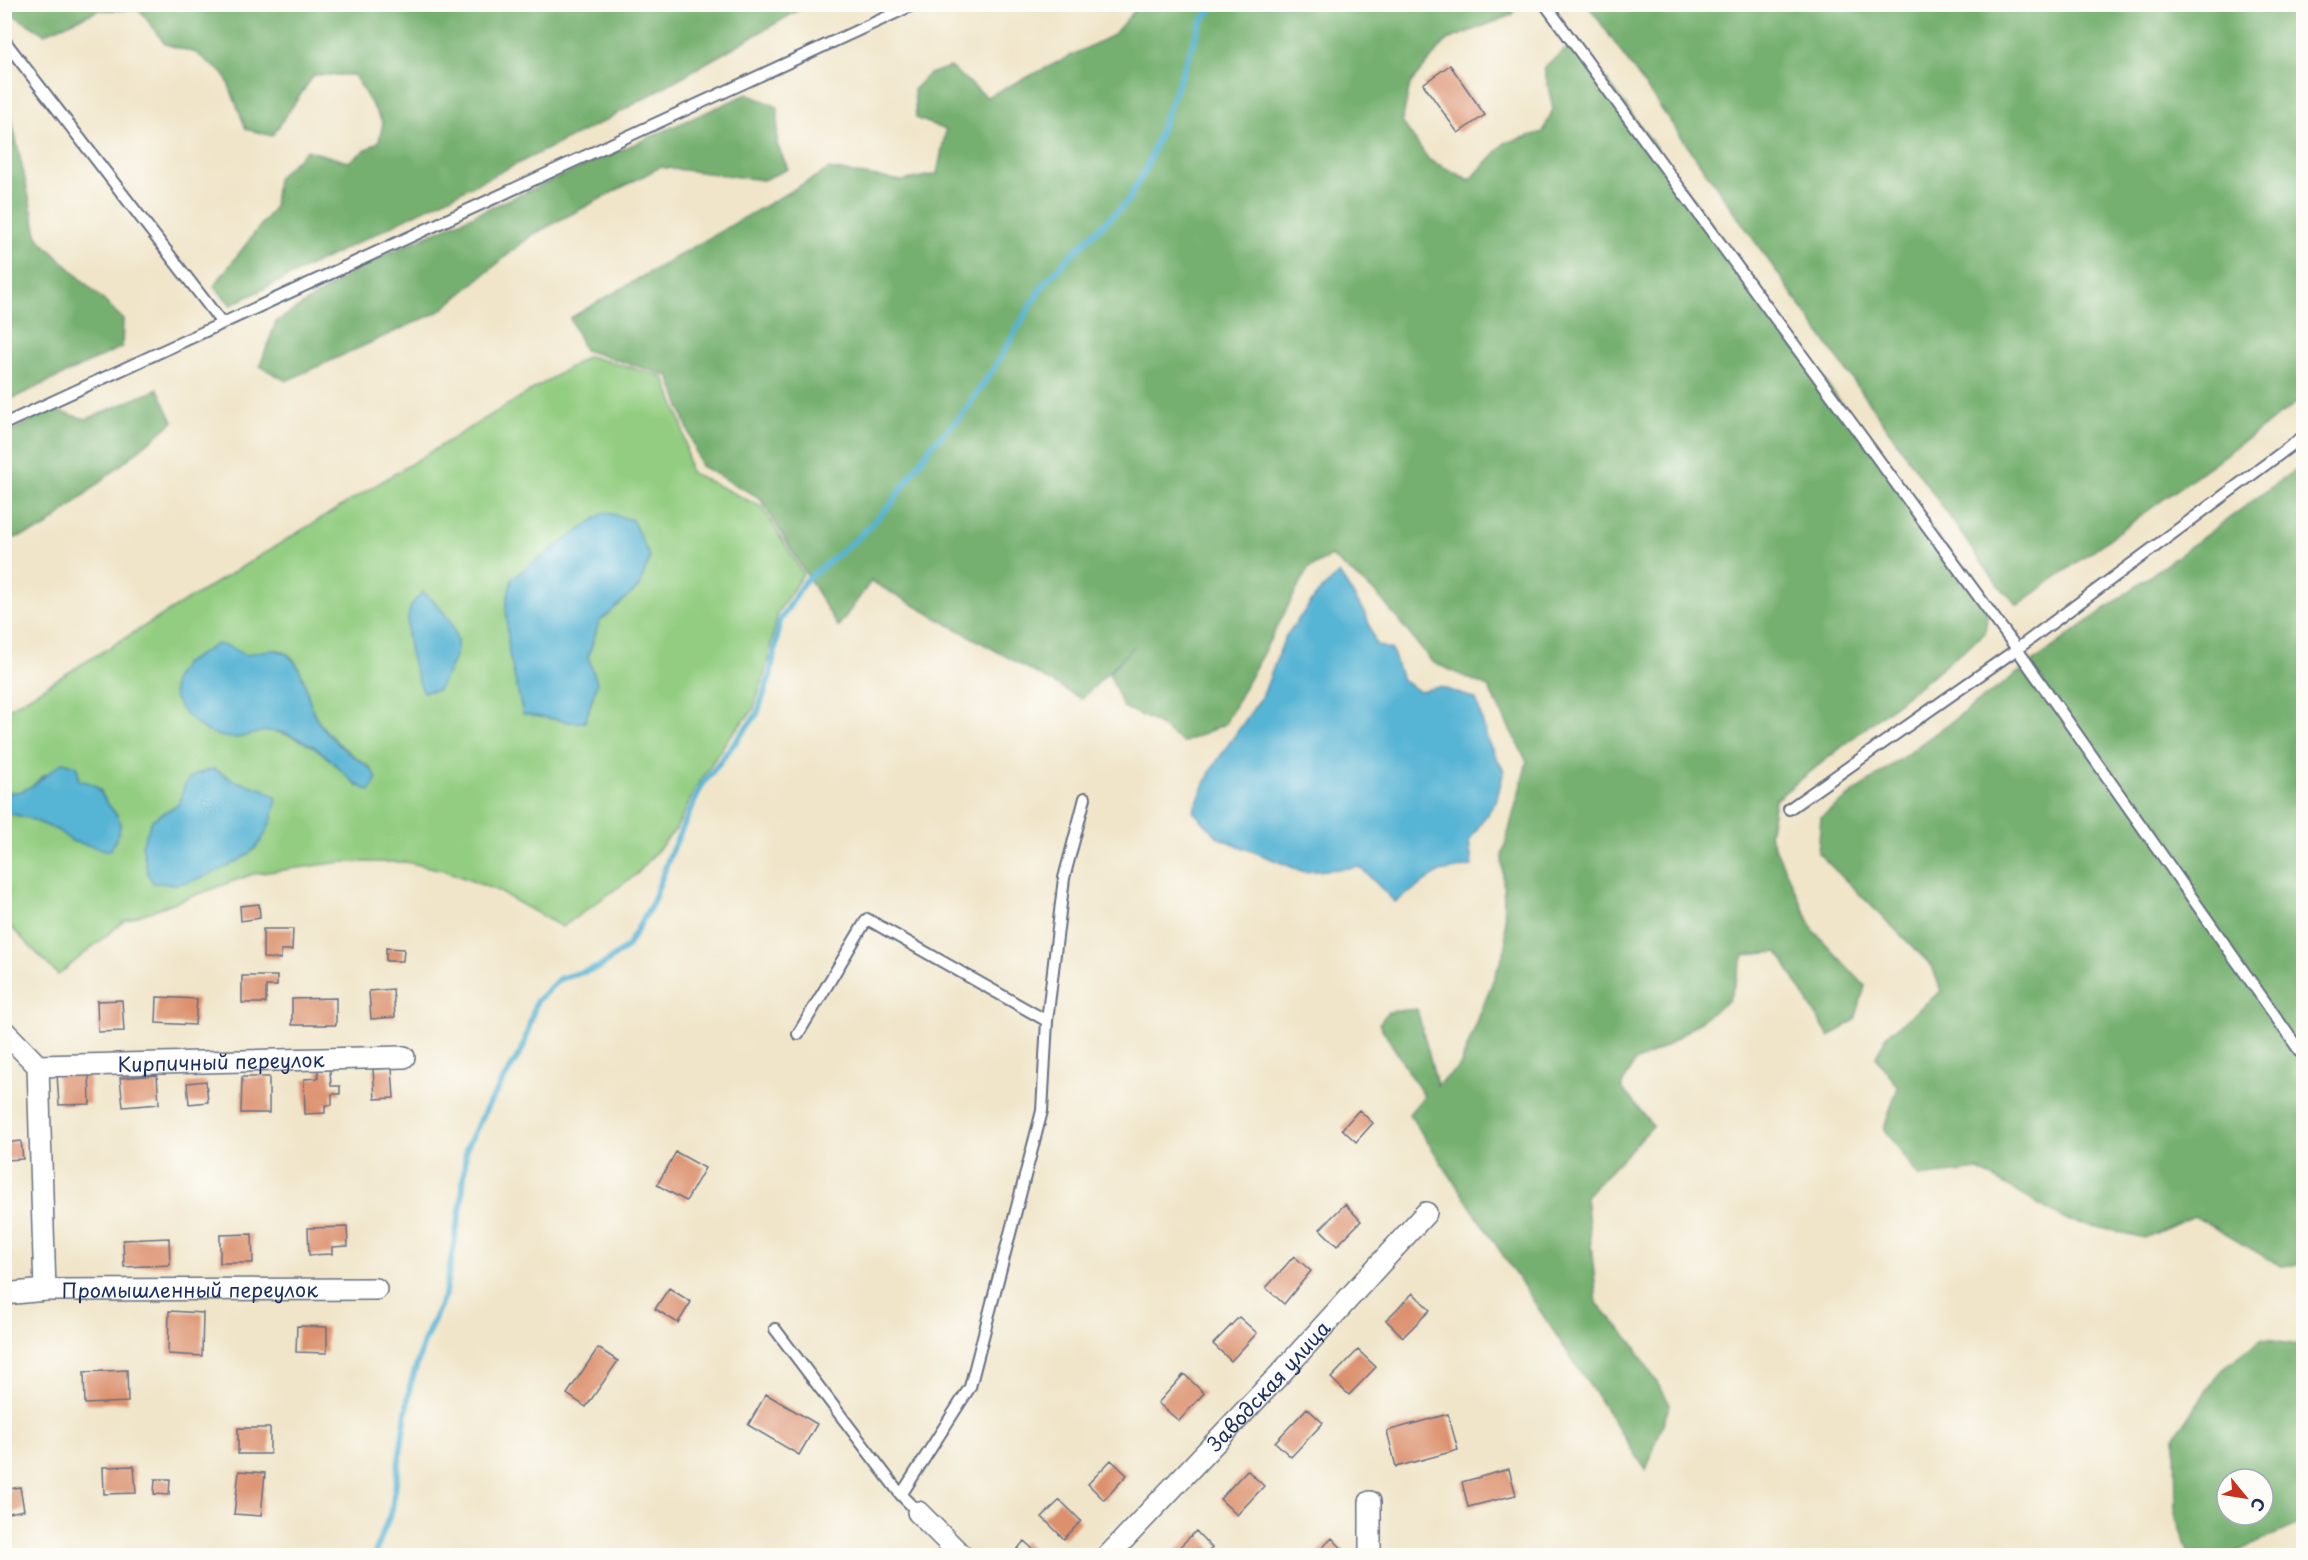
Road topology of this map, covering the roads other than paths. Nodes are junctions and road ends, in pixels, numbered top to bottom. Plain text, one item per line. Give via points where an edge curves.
1 (915, 4) edge
2 (1545, 4) edge
3 (4, 40) edge
4 (222, 323) junction
5 (4, 424) edge
6 (2304, 436) edge
7 (2017, 649) junction
8 (1085, 798) dead end
9 (1789, 809) dead end
10 (1047, 1021) junction
11 (4, 1031) edge
12 (798, 1035) dead end
13 (404, 1057) dead end
14 (2304, 1057) edge
15 (38, 1066) junction
16 (1426, 1213) dead end
17 (376, 1289) dead end
18 (45, 1290) junction
19 (4, 1294) edge
20 (775, 1329) dead end
21 (901, 1495) junction
22 (1370, 1502) dead end
23 (918, 1512) joint
24 (962, 1556) edge
25 (1108, 1556) edge
26 (1370, 1556) edge

1 - 4 lane
2 - 7 lane
3 - 4 lane
4 - 5 lane
6 - 7 lane
7 - 9 lane
7 - 14 lane
8 - 10 lane via 1064,878
10 - 12 lane via 867,920
10 - 21 lane via 1042,1111 970,1387
11 - 15 street
13 - 15 street, Кирпичный переулок
15 - 18 street
16 - 25 street, Заводская улица
17 - 18 street, Промышленный переулок
18 - 19 street, Промышленный переулок
20 - 21 lane
21 - 23 lane
22 - 26 street
23 - 24 street

